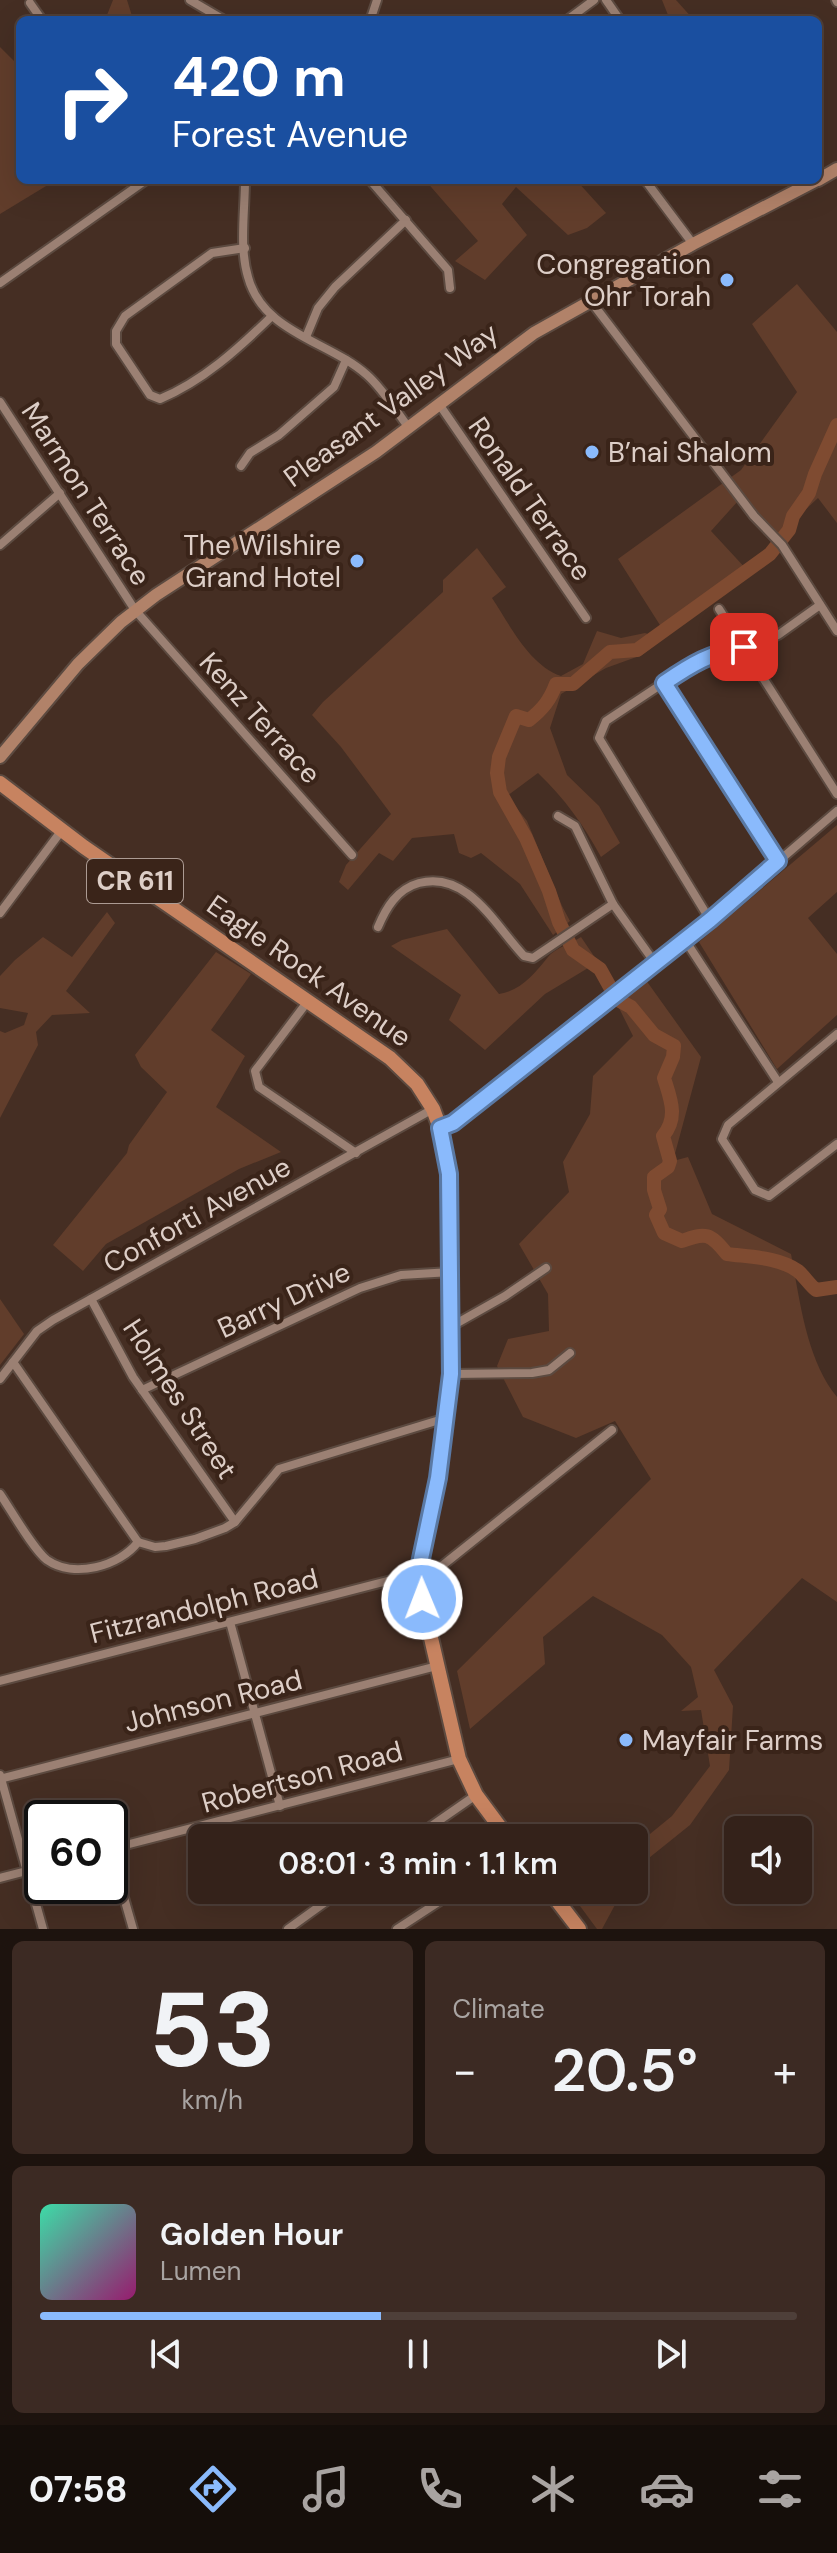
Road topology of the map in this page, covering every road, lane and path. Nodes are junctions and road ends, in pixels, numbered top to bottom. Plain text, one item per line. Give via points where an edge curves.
1 (190, 0) edge
2 (594, 0) edge
3 (30, 3) dead end
4 (39, 16) edge
5 (217, 16) edge
6 (572, 16) edge
7 (140, 184) edge
8 (245, 184) edge
9 (374, 184) edge
10 (648, 184) edge
11 (810, 184) edge
12 (406, 220) junction
13 (693, 244) junction
14 (245, 248) junction
15 (0, 283) edge
16 (450, 288) dead end
17 (590, 300) junction
18 (272, 316) junction
19 (306, 337) junction
20 (346, 360) junction
21 (0, 402) edge
22 (439, 404) junction
23 (409, 428) junction
24 (241, 466) dead end
25 (60, 493) junction
26 (0, 545) edge
27 (820, 605) junction
28 (719, 609) dead end
29 (135, 610) junction
30 (586, 618) dead end
31 (837, 631) edge
32 (744, 647) junction
33 (664, 683) junction
34 (0, 757) edge
35 (0, 783) edge
36 (837, 794) edge
37 (837, 811) edge
38 (558, 816) dead end
39 (62, 830) junction
40 (352, 855) dead end
41 (778, 861) junction
42 (613, 904) junction
43 (0, 913) edge
44 (710, 920) junction
45 (378, 927) dead end
46 (685, 940) junction
47 (655, 963) junction
48 (308, 1001) junction
49 (837, 1034) edge
50 (778, 1082) junction
51 (433, 1109) junction
52 (440, 1128) junction
53 (837, 1144) edge
54 (356, 1153) junction
55 (546, 1268) dead end
56 (451, 1272) junction
57 (91, 1299) junction
58 (452, 1326) junction
59 (570, 1353) dead end
60 (13, 1362) junction
61 (451, 1374) junction
62 (0, 1379) edge
63 (142, 1390) junction
64 (446, 1418) junction
65 (612, 1430) dead end
66 (0, 1494) edge
67 (235, 1522) junction
68 (138, 1542) junction
69 (418, 1573) junction
70 (230, 1622) junction
71 (437, 1666) junction
72 (0, 1681) edge
73 (255, 1714) junction
74 (459, 1759) junction
75 (0, 1777) edge
76 (476, 1795) junction
77 (280, 1806) junction
78 (434, 1824) edge
79 (498, 1824) edge
80 (128, 1844) edge
81 (24, 1861) edge
82 (24, 1873) edge
83 (0, 1878) edge
84 (36, 1904) edge
85 (126, 1904) edge
86 (323, 1904) edge
87 (435, 1904) edge
88 (560, 1904) edge
89 (43, 1929) edge
90 (133, 1929) edge
91 (288, 1929) edge
92 (397, 1929) edge
93 (579, 1929) edge

1 - 5 street
2 - 6 street
3 - 4 street
7 - 15 street
8 - 14 street
9 - 12 street
10 - 13 street
11 - 13 main road, Pleasant Valley Way
12 - 16 street via 448,270
12 - 19 street via 335,287 318,308
13 - 17 main road, Pleasant Valley Way
14 - 18 street via 252,289
14 - 18 street via 212,253 125,316 116,344 150,395 160,399 235,352
17 - 22 main road, Pleasant Valley Way via 516,345
17 - 27 street via 779,543
18 - 19 street
19 - 20 street
20 - 23 street via 369,377
20 - 24 street via 334,387 250,453
21 - 25 street, Marmon Terrace
22 - 23 main road, Pleasant Valley Way
22 - 30 street, Ronald Terrace
23 - 29 main road, Pleasant Valley Way
25 - 26 street
25 - 29 street, Marmon Terrace
27 - 31 street
27 - 32 street via 778,635
28 - 32 street
29 - 34 main road, Pleasant Valley Way via 78,664
29 - 40 street, Kenz Terrace
32 - 33 street via 698,660
32 - 36 street
33 - 41 street
33 - 44 street via 606,721 599,738
35 - 39 main road, Eagle Rock Avenue / CR 611
37 - 41 street
38 - 42 street via 575,826
39 - 43 street
39 - 48 main road, Eagle Rock Avenue / CR 611
41 - 44 street
42 - 45 street via 537,956 524,956 476,901 435,880 410,886 397,896
42 - 47 street
44 - 46 street
46 - 47 street
46 - 50 street
47 - 52 street
48 - 51 main road, Eagle Rock Avenue / CR 611 via 400,1066
48 - 54 street via 255,1071 255,1080
49 - 50 street
50 - 53 street via 724,1131 724,1146 755,1190 775,1193
51 - 52 main road, Eagle Rock Avenue / CR 611
51 - 54 street, Conforti Avenue
52 - 56 main road, Eagle Rock Avenue / CR 611 via 449,1174
54 - 57 street, Conforti Avenue
55 - 58 street
56 - 58 main road, Eagle Rock Avenue / CR 611
56 - 63 street, Barry Drive via 401,1275 360,1288
57 - 60 street, Conforti Avenue via 37,1331
57 - 63 street, Holmes Street
58 - 61 main road, Eagle Rock Avenue / CR 611
59 - 61 street via 549,1370 532,1373
60 - 62 street, Conforti Avenue
60 - 68 street
61 - 64 main road, Eagle Rock Avenue / CR 611
63 - 67 street, Holmes Street
64 - 67 street via 279,1469
64 - 69 main road, Eagle Rock Avenue / CR 611
65 - 69 street, Fitzrandolph Road via 443,1565
66 - 68 street via 49,1562 90,1568 111,1563
67 - 68 street via 166,1546
69 - 70 street, Fitzrandolph Road
69 - 71 main road, Eagle Rock Avenue / CR 611
70 - 72 street, Fitzrandolph Road
70 - 73 street
71 - 73 street, Johnson Road
71 - 74 main road, Eagle Rock Avenue / CR 611
73 - 75 street, Johnson Road
73 - 77 street
74 - 76 main road, Eagle Rock Avenue / CR 611
74 - 77 street, Robertson Road
75 - 81 street
76 - 78 street
76 - 79 main road, Eagle Rock Avenue / CR 611
77 - 80 street, Robertson Road
82 - 83 street
84 - 89 street
85 - 90 street
86 - 91 street
87 - 92 street
88 - 93 main road

